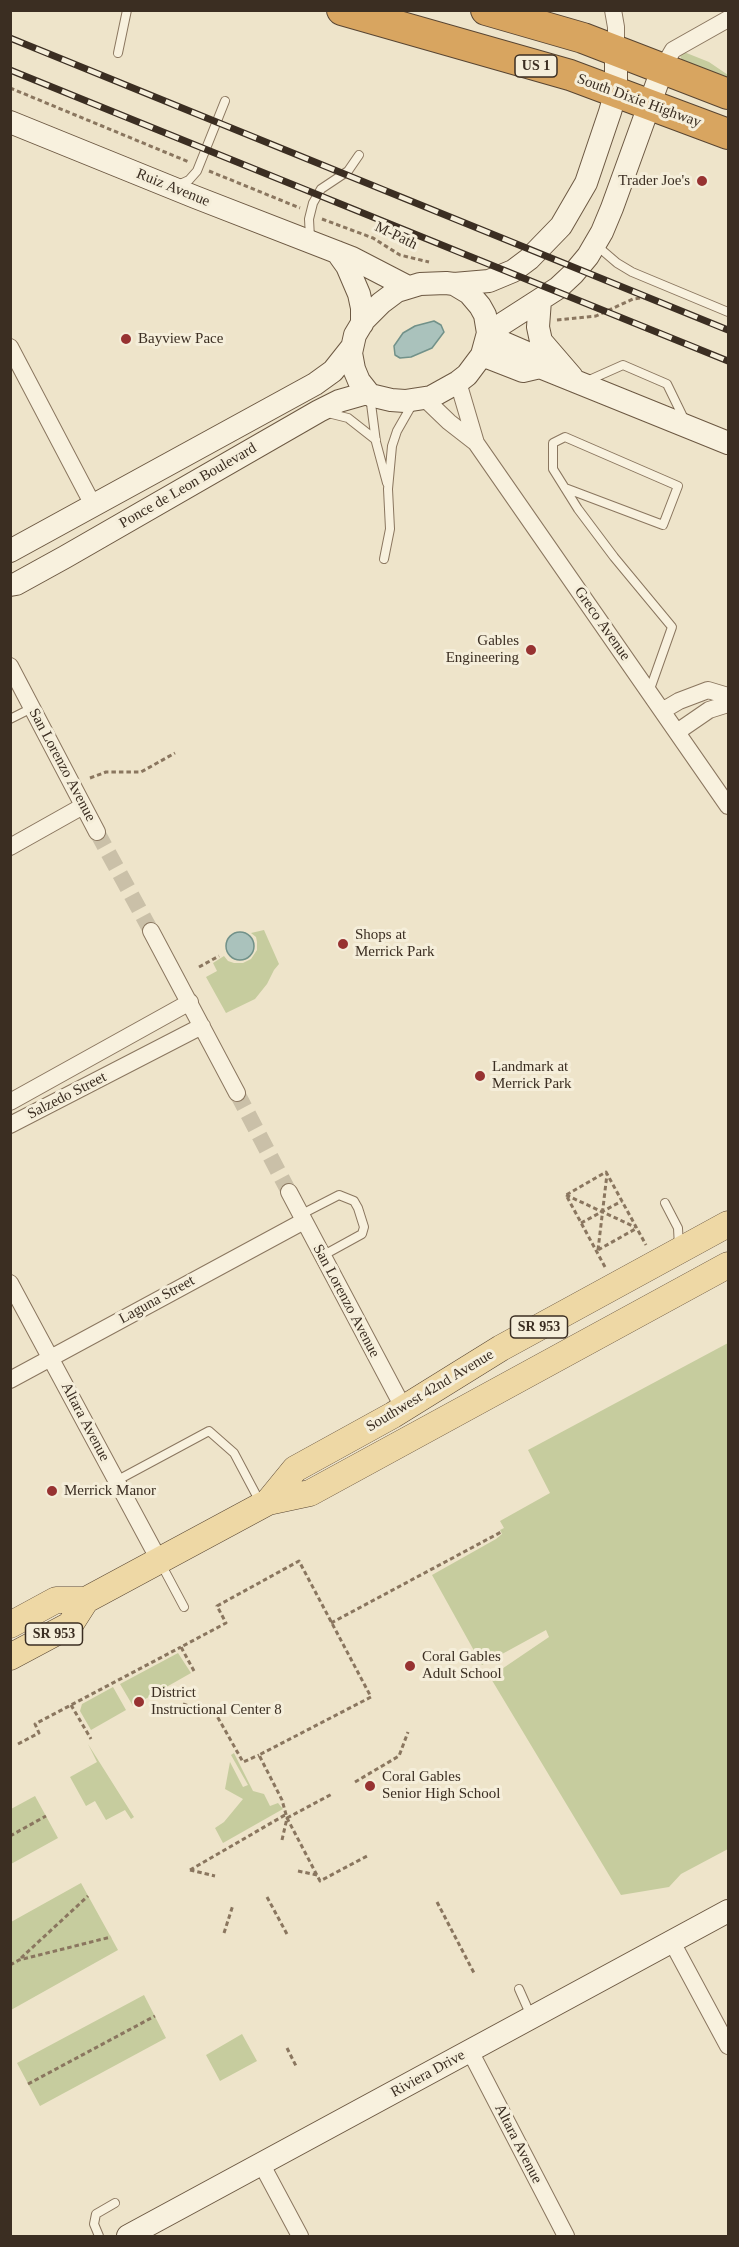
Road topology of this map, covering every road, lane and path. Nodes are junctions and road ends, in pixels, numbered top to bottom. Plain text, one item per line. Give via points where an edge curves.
1 (127, 10) edge
2 (342, 10) edge
3 (486, 10) edge
4 (613, 10) edge
5 (729, 19) edge
6 (616, 51) junction
7 (118, 52) dead end
8 (663, 67) junction
9 (10, 88) edge
10 (616, 91) junction
11 (729, 94) edge
12 (225, 101) dead end
13 (650, 104) junction
14 (10, 122) edge
15 (729, 134) edge
16 (359, 155) dead end
17 (192, 164) dead end
18 (206, 169) dead end
19 (172, 188) junction
20 (304, 210) dead end
21 (317, 216) dead end
22 (310, 242) junction
23 (595, 245) junction
24 (337, 252) junction
25 (430, 263) dead end
26 (454, 284) junction
27 (408, 287) junction
28 (540, 300) junction
29 (729, 312) edge
30 (552, 321) dead end
31 (362, 324) junction
32 (729, 330) edge
33 (486, 342) junction
34 (10, 347) edge
35 (352, 347) junction
36 (458, 382) junction
37 (578, 382) junction
38 (368, 394) junction
39 (419, 400) junction
40 (319, 411) junction
41 (688, 426) junction
42 (376, 440) junction
43 (476, 443) junction
44 (729, 443) edge
45 (565, 488) junction
46 (388, 489) junction
47 (93, 505) junction
48 (10, 551) edge
49 (384, 558) dead end
50 (10, 585) edge
51 (10, 666) edge
52 (649, 692) junction
53 (729, 696) edge
54 (729, 704) edge
55 (32, 708) junction
56 (662, 711) junction
57 (10, 719) edge
58 (677, 732) junction
59 (175, 753) dead end
60 (90, 778) dead end
61 (729, 806) edge
62 (83, 807) junction
63 (97, 832) tunnel mouth
64 (10, 847) edge
65 (151, 931) tunnel mouth
66 (219, 956) dead end
67 (199, 967) dead end
68 (190, 1002) junction
69 (202, 1026) junction
70 (112, 1045) junction
71 (124, 1067) junction
72 (237, 1094) tunnel mouth
73 (10, 1101) edge
74 (10, 1125) edge
75 (607, 1173) junction
76 (289, 1192) tunnel mouth
77 (566, 1195) junction
78 (622, 1201) junction
79 (665, 1203) dead end
80 (602, 1212) junction
81 (302, 1218) junction
82 (581, 1223) junction
83 (729, 1224) edge
84 (637, 1228) junction
85 (597, 1250) junction
86 (649, 1250) dead end
87 (678, 1250) junction
88 (322, 1256) junction
89 (729, 1265) edge
90 (608, 1272) dead end
91 (10, 1283) edge
92 (51, 1358) junction
93 (10, 1380) edge
94 (404, 1409) junction
95 (116, 1481) junction
96 (265, 1504) junction
97 (503, 1532) dead end
98 (159, 1560) junction
99 (87, 1600) junction
100 (184, 1607) dead end
101 (331, 1623) junction
102 (10, 1625) edge
103 (181, 1647) junction
104 (10, 1658) edge
105 (194, 1671) dead end
106 (183, 1704) dead end
107 (71, 1705) junction
108 (408, 1732) dead end
109 (91, 1739) dead end
110 (18, 1744) dead end
111 (259, 1755) junction
112 (355, 1782) dead end
113 (332, 1794) dead end
114 (46, 1816) dead end
115 (286, 1816) junction
116 (10, 1836) edge
117 (282, 1840) dead end
118 (369, 1855) dead end
119 (298, 1871) dead end
120 (317, 1875) junction
121 (215, 1876) dead end
122 (88, 1896) dead end
123 (267, 1897) dead end
124 (437, 1902) dead end
125 (233, 1905) dead end
126 (729, 1911) edge
127 (224, 1933) dead end
128 (288, 1936) dead end
129 (111, 1937) dead end
130 (672, 1942) junction
131 (19, 1960) junction
132 (10, 1965) edge
133 (474, 1973) dead end
134 (519, 1989) dead end
135 (155, 2016) dead end
136 (532, 2018) junction
137 (729, 2046) edge
138 (287, 2048) dead end
139 (470, 2051) junction
140 (297, 2068) dead end
141 (28, 2084) dead end
142 (262, 2165) junction
143 (115, 2203) dead end
144 (99, 2236) edge
145 (128, 2236) edge
146 (300, 2236) edge
147 (566, 2236) edge

1 - 7 lane
2 - 10 highway, South Dixie Highway / US 1
3 - 6 highway
4 - 6 street
5 - 8 street via 674,50
6 - 8 highway
6 - 10 street
8 - 11 highway
8 - 13 street
9 - 17 path
10 - 13 highway, South Dixie Highway / US 1
10 - 26 street via 586,183 552,237 529,259 500,278
12 - 19 lane via 197,171
13 - 15 highway, South Dixie Highway / US 1
13 - 23 street
14 - 19 street, Ruiz Avenue
16 - 22 lane via 353,166 321,189 309,219
18 - 20 path
19 - 22 street, Ruiz Avenue
21 - 25 path, M-Path via 374,238 400,255
22 - 24 street, Ruiz Avenue
23 - 28 street via 573,274
23 - 29 lane via 632,272
24 - 27 street, Ruiz Avenue
24 - 31 street via 359,294
26 - 27 street
26 - 33 street via 480,306
27 - 31 street via 381,303
28 - 33 street
28 - 37 street via 541,340
30 - 32 path via 605,314 633,299 649,297
31 - 35 street
33 - 36 street via 471,370
33 - 37 street via 523,371 540,367
34 - 47 street
35 - 38 street via 354,369
35 - 47 street, Ponce de Leon Boulevard via 333,371 315,384
36 - 39 street
36 - 43 street, Greco Avenue
37 - 41 street
37 - 41 lane via 623,365 667,384
38 - 39 street via 391,400
38 - 40 street, Ponce de Leon Boulevard
38 - 42 lane
39 - 43 street, Greco Avenue
39 - 46 lane via 405,416 394,439
40 - 42 lane via 348,418
40 - 50 street, Ponce de Leon Boulevard
41 - 44 street
42 - 46 lane
43 - 52 street, Greco Avenue
45 - 45 lane via 553,468 553,443 565,437 678,486 663,525
45 - 52 lane via 614,557 672,627
46 - 49 lane via 390,529
47 - 48 street, Ponce de Leon Boulevard
51 - 55 street, San Lorenzo Avenue
52 - 56 street, Greco Avenue
53 - 56 street via 708,690
54 - 58 street via 709,710
55 - 57 lane
55 - 62 street, San Lorenzo Avenue
56 - 58 street, Greco Avenue
58 - 61 street, Greco Avenue
59 - 60 path via 141,772 106,772
62 - 63 street, San Lorenzo Avenue
62 - 64 street
65 - 68 street
66 - 67 path
68 - 69 street
68 - 70 street, Salzedo Street
69 - 71 street, Salzedo Street
69 - 72 street
70 - 71 street, Salzedo Street
70 - 73 street, Salzedo Street
71 - 74 street, Salzedo Street
75 - 77 path
75 - 78 path
75 - 80 path
76 - 81 street, San Lorenzo Avenue
77 - 80 path
77 - 82 path
78 - 80 path
78 - 84 path
79 - 87 lane via 678,1228
80 - 82 path
80 - 84 path
80 - 85 path
81 - 88 street, San Lorenzo Avenue
81 - 88 lane via 339,1195 347,1196 358,1208 364,1227 362,1234
81 - 92 street, Laguna Street
82 - 85 path
83 - 87 main road, Southwest 42nd Avenue / SR 953
84 - 85 path
84 - 86 path
85 - 90 path
87 - 94 main road, Southwest 42nd Avenue / SR 953 via 501,1348
88 - 94 street, San Lorenzo Avenue
89 - 96 main road, Southwest 42nd Avenue / SR 953 via 310,1493
91 - 92 street, Altara Avenue
92 - 93 street, Laguna Street
92 - 95 street, Altara Avenue
94 - 96 main road, Southwest 42nd Avenue / SR 953 via 295,1469
95 - 96 lane via 209,1431 234,1453
95 - 98 street, Altara Avenue
96 - 98 main road, Southwest 42nd Avenue / SR 953
97 - 101 path
98 - 99 main road, Southwest 42nd Avenue / SR 953
98 - 100 lane
99 - 102 main road, Southwest 42nd Avenue / SR 953 via 56,1600
99 - 104 main road, Southwest 42nd Avenue / SR 953 via 70,1625
101 - 103 path via 299,1561 217,1606 226,1623
101 - 111 path via 371,1697
103 - 105 path
103 - 107 path
106 - 111 path via 217,1716 243,1762
107 - 109 path
107 - 110 path via 35,1725 39,1733
108 - 112 path via 399,1756
111 - 115 path
113 - 115 path
114 - 116 path
115 - 117 path
115 - 120 path
115 - 121 path via 190,1870
118 - 120 path via 320,1881
119 - 120 path
122 - 131 path
123 - 128 path
124 - 133 path
125 - 127 path
126 - 130 street, Riviera Drive
129 - 131 path
130 - 136 street, Riviera Drive
130 - 137 street
131 - 132 path
134 - 136 lane
135 - 141 path
136 - 139 street, Riviera Drive
138 - 140 path
139 - 142 street, Riviera Drive
139 - 147 street, Altara Avenue
142 - 145 street, Riviera Drive
142 - 146 street
143 - 144 lane via 96,2214 94,2224

